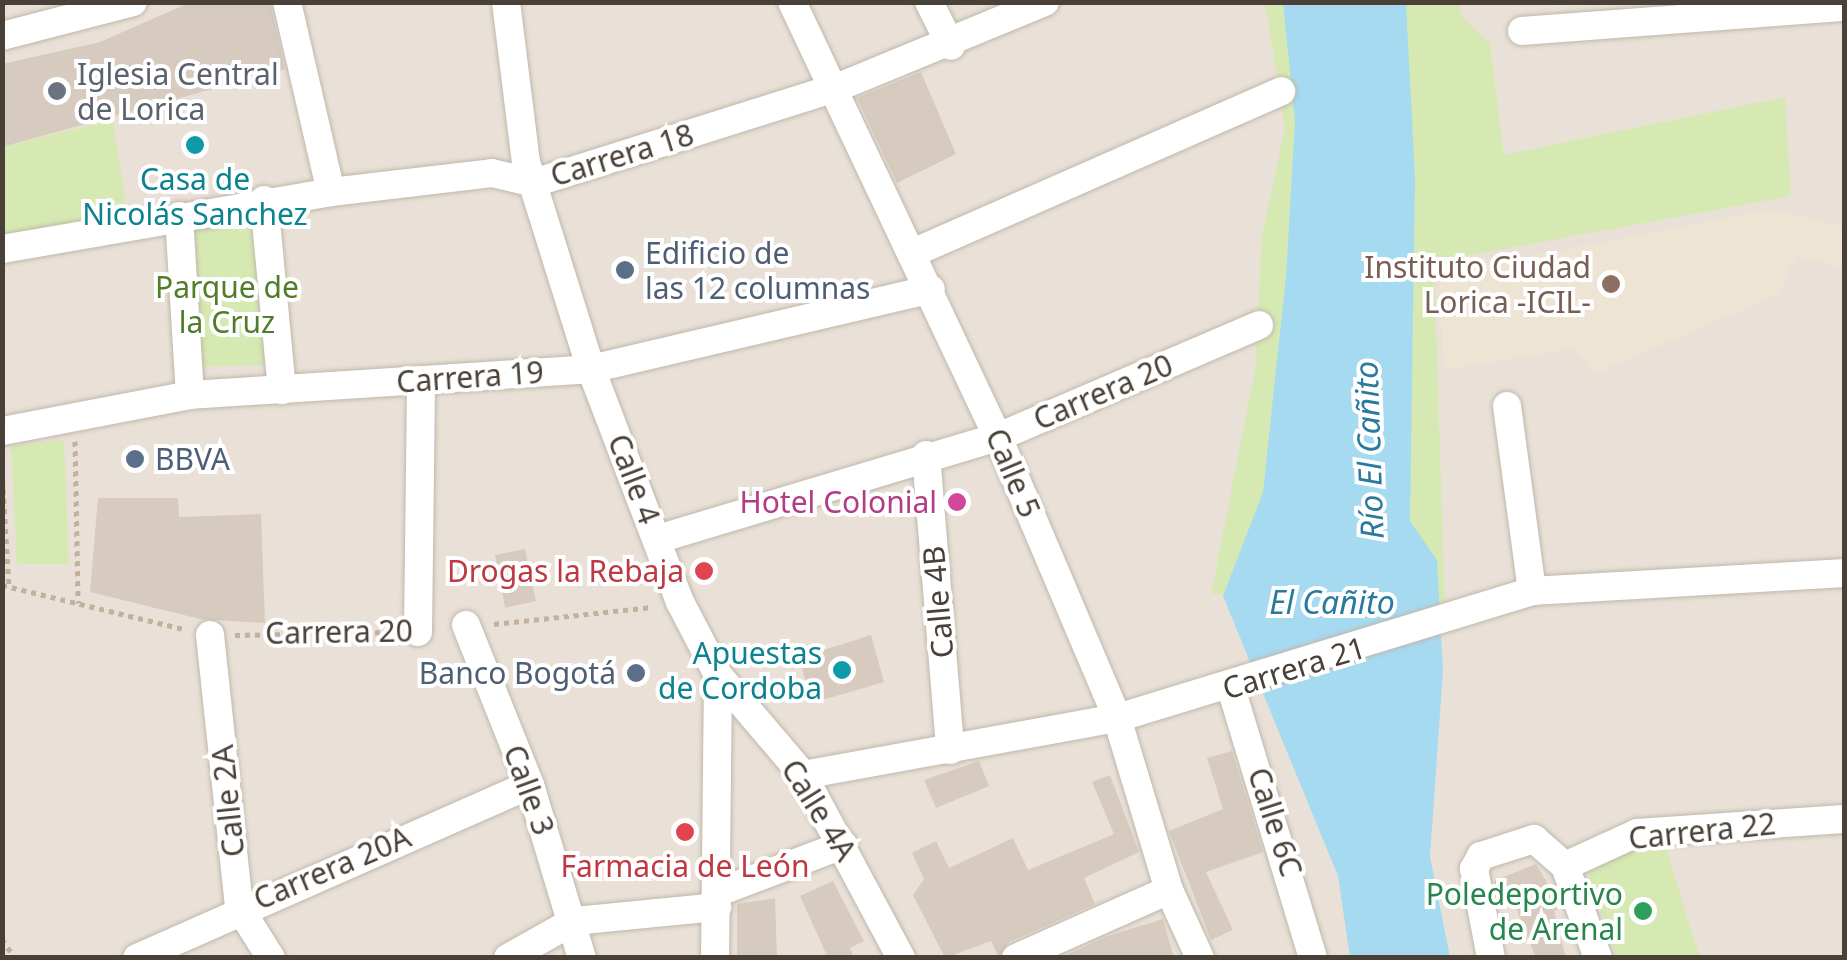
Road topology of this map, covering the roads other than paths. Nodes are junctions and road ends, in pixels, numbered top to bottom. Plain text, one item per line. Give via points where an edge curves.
1 (134, 2) edge
2 (287, 2) edge
3 (506, 2) edge
4 (792, 2) edge
5 (929, 2) edge
6 (1045, 2) edge
7 (1844, 7) edge
8 (67, 13) edge
9 (1522, 31) dead end
10 (2, 36) edge
11 (951, 46) junction
12 (836, 88) junction
13 (1280, 91) dead end
14 (534, 183) junction
15 (330, 192) junction
16 (264, 200) junction
17 (179, 216) junction
18 (2, 249) edge
19 (915, 252) junction
20 (931, 289) junction
21 (1258, 325) dead end
22 (592, 369) junction
23 (421, 380) junction
24 (282, 390) junction
25 (190, 395) junction
26 (1506, 406) dead end
27 (2, 431) edge
28 (998, 437) junction
29 (926, 455) junction
30 (658, 539) junction
31 (1844, 573) edge
32 (1532, 591) junction
33 (466, 625) road end
34 (418, 632) road end
35 (210, 635) road end
36 (718, 675) junction
37 (1235, 687) junction
38 (1117, 718) junction
39 (950, 750) junction
40 (803, 775) junction
41 (530, 785) junction
42 (1844, 819) edge
43 (843, 845) junction
44 (1565, 866) junction
45 (1169, 890) junction
46 (718, 900) junction
47 (239, 907) junction
48 (574, 922) junction
49 (137, 958) edge
50 (271, 958) edge
51 (508, 958) edge
52 (582, 958) edge
53 (715, 958) edge
54 (902, 958) edge
55 (1016, 958) edge
56 (1200, 958) edge
57 (1313, 958) edge
58 (1490, 958) edge
59 (1598, 958) edge

1 - 8 street
2 - 15 street
3 - 14 street, Calle 4
4 - 12 street, Calle 5
5 - 11 street
6 - 11 street, Carrera 18
7 - 9 street
8 - 10 street
11 - 12 street, Carrera 18
12 - 14 street, Carrera 18
12 - 19 street, Calle 5
13 - 19 street
14 - 15 street, Carrera 18 via 492,173
14 - 22 street, Calle 4
15 - 16 street, Carrera 18
16 - 17 street, Carrera 18
16 - 24 street
17 - 18 street, Carrera 18
17 - 25 street
19 - 20 street, Calle 5
20 - 22 street, Carrera 19
20 - 28 street, Calle 5
21 - 28 street, Carrera 20
22 - 23 street, Carrera 19
22 - 30 street, Calle 4
23 - 24 street, Carrera 19
23 - 34 street
24 - 25 street, Carrera 19
25 - 27 street, Carrera 19
26 - 32 street
28 - 29 street, Carrera 20
28 - 38 street, Calle 5
29 - 30 street, Carrera 20
29 - 39 street, Calle 4B
30 - 36 street, Calle 4 via 680,602
31 - 32 street, Carrera 21
32 - 37 street, Carrera 21
33 - 41 street, Calle 3
35 - 47 street, Calle 2A
36 - 40 street, Calle 4A
36 - 46 street, Calle 4
37 - 38 street, Carrera 21
37 - 57 street, Calle 6C
38 - 39 street, Carrera 21
38 - 45 street, Calle 5
39 - 40 street, Carrera 21
40 - 43 street, Calle 4A
41 - 47 street, Carrera 20A
41 - 48 street, Calle 3
42 - 44 street, Carrera 22 via 1637,832
43 - 46 street
43 - 54 street, Calle 4A
44 - 58 street via 1552,845 1517,842 1481,856 1472,886
44 - 59 street
45 - 55 street
45 - 56 street, Calle 5
46 - 48 street
46 - 53 street, Calle 4
47 - 49 street, Carrera 20A
47 - 50 street, Calle 2A
48 - 51 street
48 - 52 street, Calle 3

